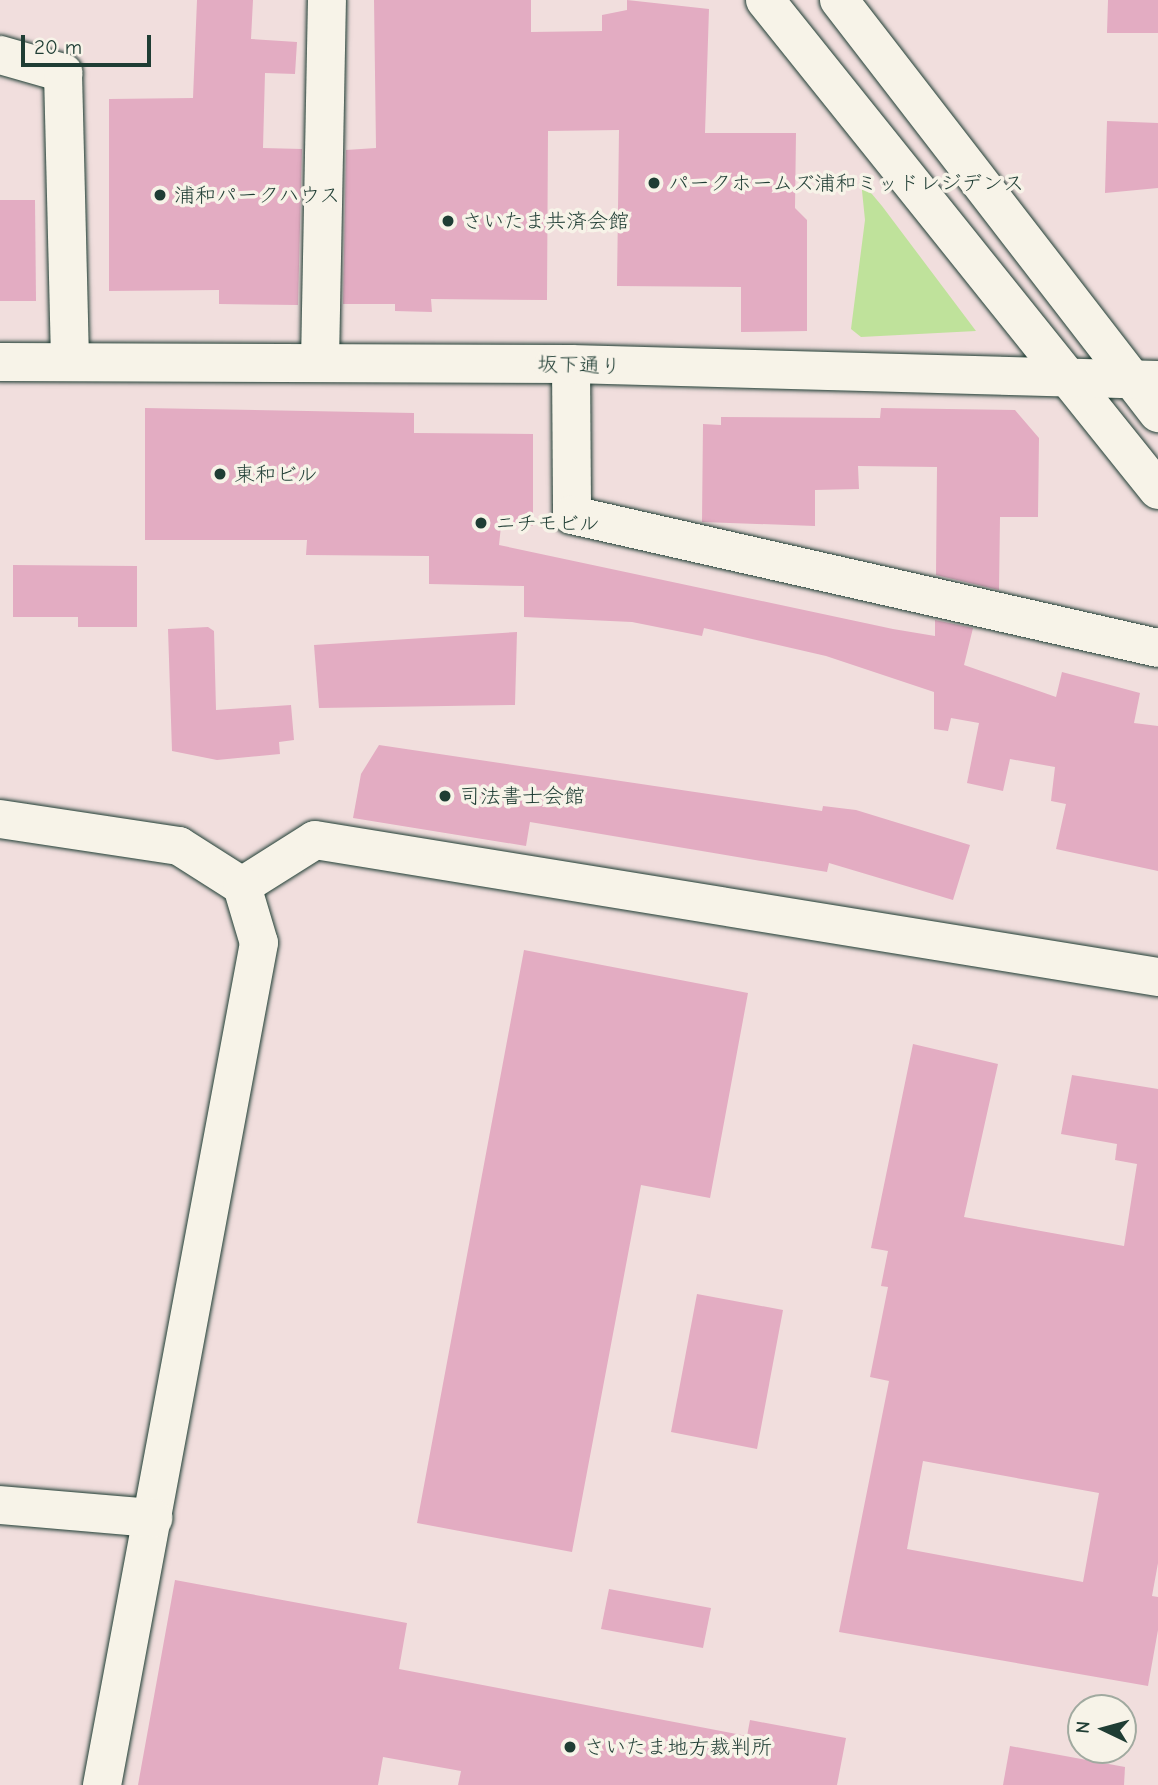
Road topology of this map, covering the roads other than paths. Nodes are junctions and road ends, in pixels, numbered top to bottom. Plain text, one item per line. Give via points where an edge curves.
1 (327, 0) edge
2 (765, 0) edge
3 (839, 0) edge
4 (0, 55) edge
5 (0, 362) edge
6 (70, 362) junction
7 (320, 362) junction
8 (571, 364) junction
9 (1070, 377) junction
10 (1144, 379) edge
11 (1158, 413) edge
12 (1158, 490) edge
13 (1158, 648) edge
14 (0, 819) edge
15 (242, 886) junction
16 (1158, 978) edge
17 (0, 1505) edge
18 (153, 1518) junction
19 (102, 1785) edge

1 - 7 street
2 - 9 street
3 - 10 street
4 - 6 street via 63,73
5 - 6 street, 坂下通り
6 - 7 street, 坂下通り
7 - 8 street, 坂下通り
8 - 9 street, 坂下通り
8 - 13 street via 572,515
9 - 10 street, 坂下通り
9 - 12 street
10 - 11 street
14 - 15 street via 179,846
15 - 16 street via 315,840
15 - 18 street via 258,943
17 - 18 street
18 - 19 street

